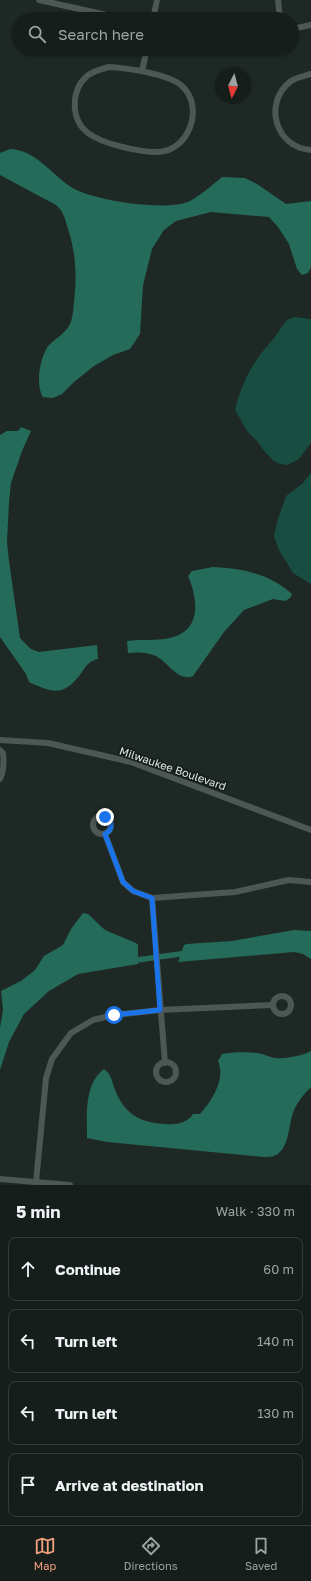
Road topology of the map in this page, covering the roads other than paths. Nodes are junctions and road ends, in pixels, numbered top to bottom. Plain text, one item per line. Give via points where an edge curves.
1 (39, 0) edge
2 (157, 0) edge
3 (278, 0) edge
4 (93, 12) edge
5 (154, 12) edge
6 (279, 12) edge
7 (311, 25) edge
8 (299, 28) edge
9 (145, 56) edge
10 (142, 71) junction
11 (311, 74) edge
12 (311, 150) edge
13 (0, 740) edge
14 (0, 750) edge
15 (0, 779) edge
16 (311, 830) edge
17 (105, 834) dead end
18 (311, 882) edge
19 (152, 898) junction
20 (273, 1005) dead end
21 (160, 1010) junction
22 (165, 1063) dead end
23 (0, 1179) edge
24 (36, 1182) junction
25 (70, 1185) edge

1 - 4 street
2 - 5 street
3 - 6 street
7 - 8 street
9 - 10 street
10 - 10 street via 176,82 186,91 192,103 193,118 190,128 179,143 166,151 151,151 100,140 83,128 77,118 77,90 86,77 109,67
11 - 12 street via 296,78 284,87 277,100 275,116 278,129 287,140 300,148
13 - 16 street, Milwaukee Boulevard via 48,743 131,762
14 - 15 street via 4,757
17 - 19 street via 123,882 133,891
18 - 19 street via 289,880 235,892
19 - 21 street
20 - 21 street
21 - 22 street
21 - 24 street via 93,1020 71,1033 61,1045 52,1059 46,1078
23 - 24 street
24 - 25 street

